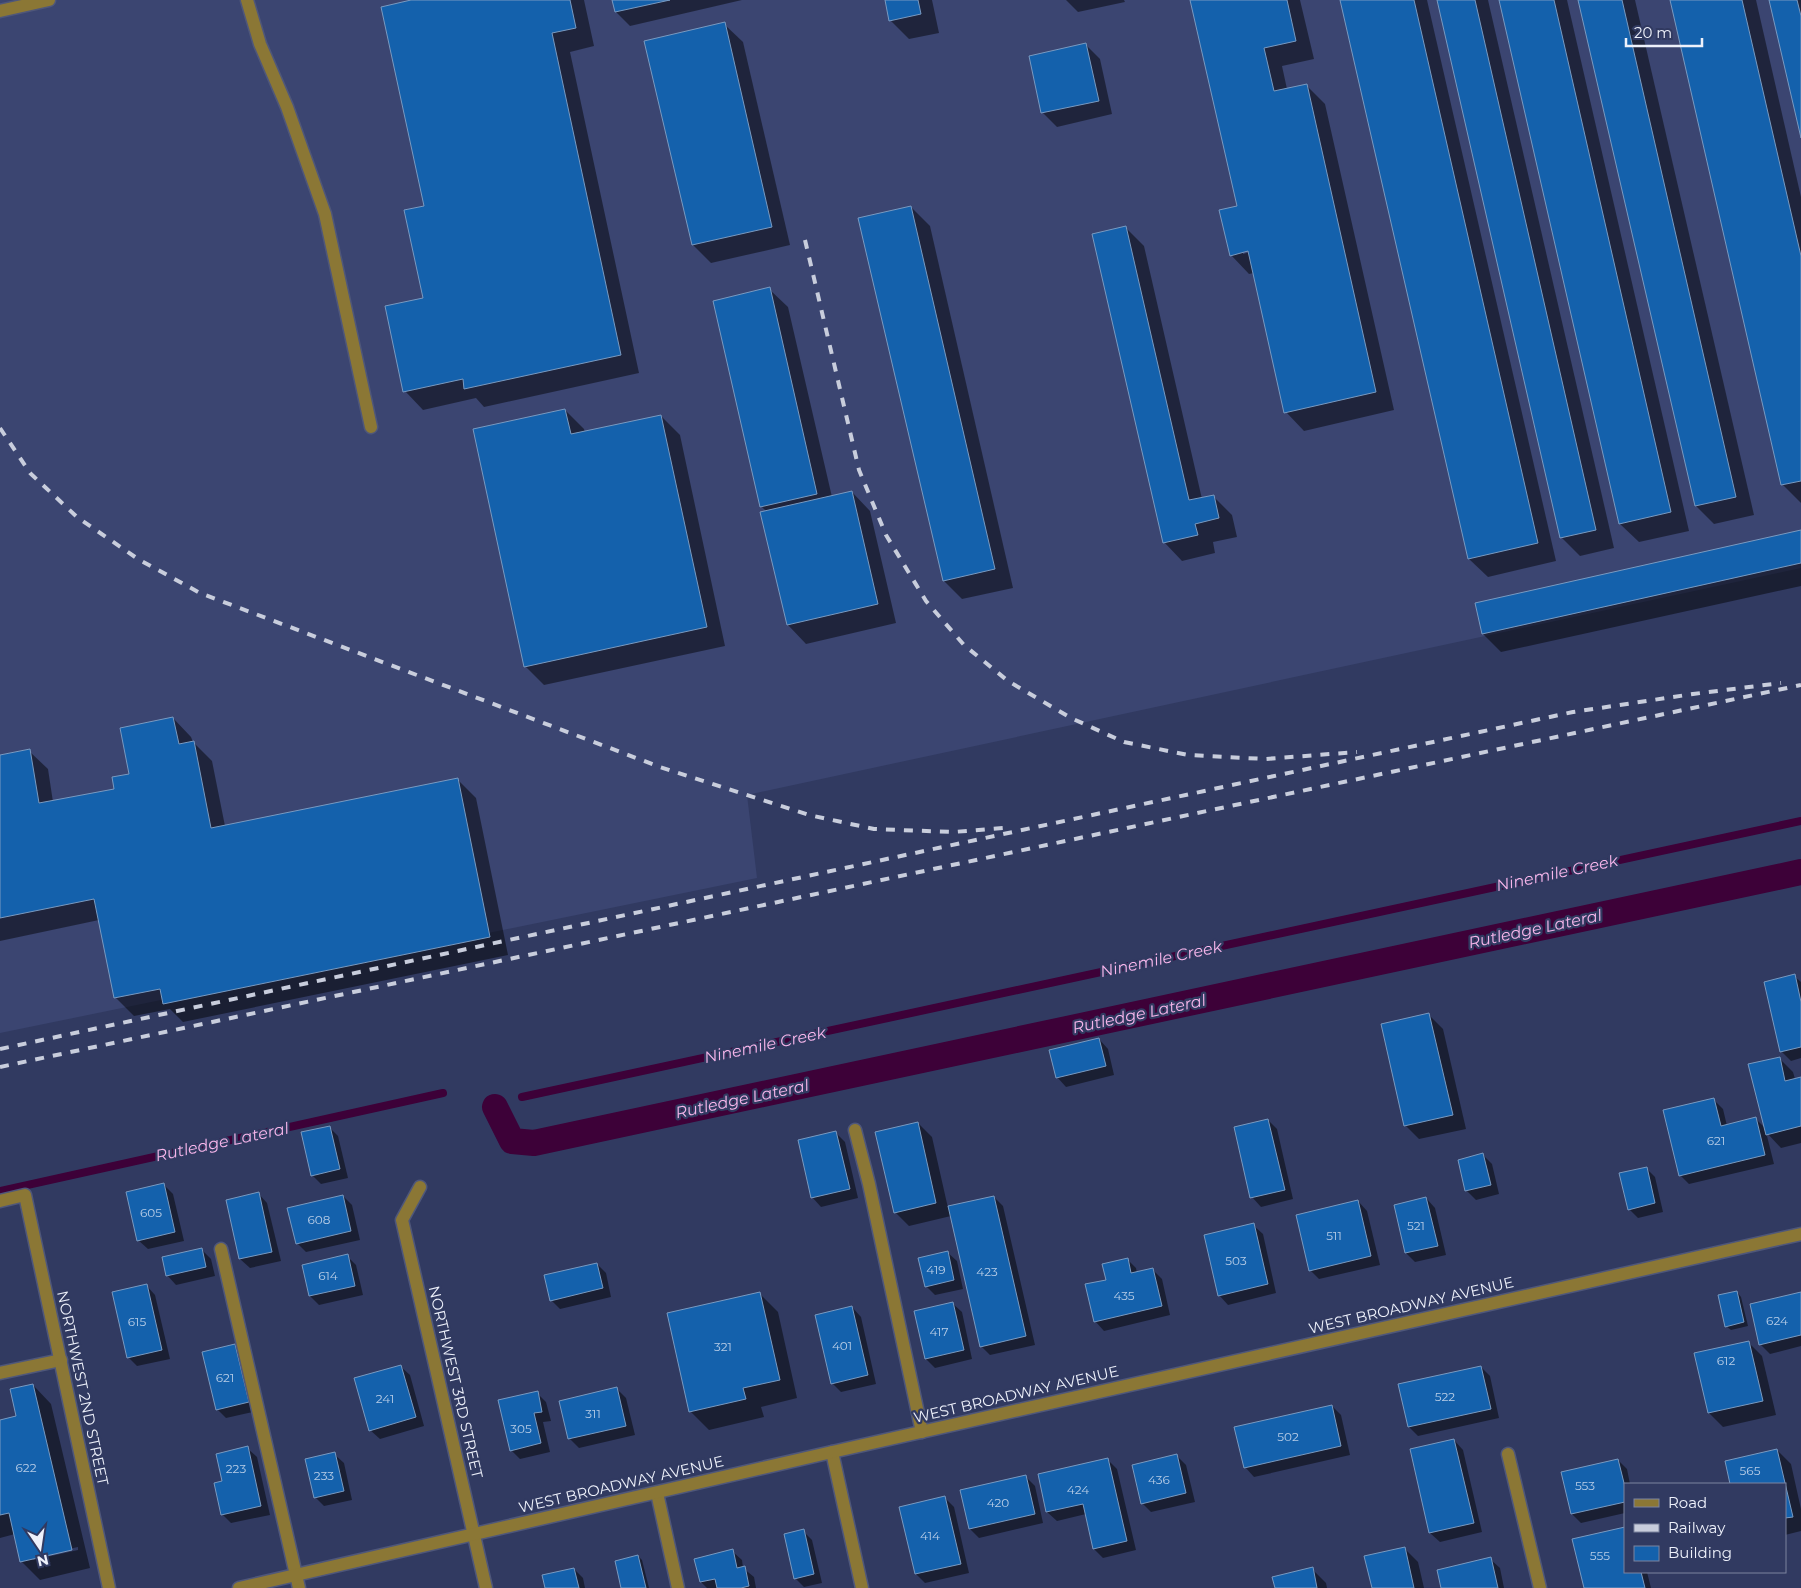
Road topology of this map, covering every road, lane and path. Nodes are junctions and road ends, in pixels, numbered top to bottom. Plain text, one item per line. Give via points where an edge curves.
1 (49, 0) edge
2 (248, 0) edge
3 (0, 11) edge
4 (371, 427) dead end
5 (855, 1130) dead end
6 (420, 1186) dead end
7 (0, 1201) edge
8 (1801, 1234) edge
9 (221, 1249) dead end
10 (60, 1360) junction
11 (0, 1373) edge
12 (922, 1432) junction
13 (832, 1452) junction
14 (1508, 1454) dead end
15 (657, 1492) junction
16 (474, 1534) junction
17 (296, 1575) junction
18 (109, 1588) edge
19 (239, 1588) edge
20 (299, 1588) edge
21 (486, 1588) edge
22 (678, 1588) edge
23 (862, 1588) edge
24 (1540, 1588) edge

1 - 3 street
2 - 4 street via 260,44 288,107 325,214
5 - 12 street
6 - 16 street, NORTHWEST 3RD STREET via 402,1220
7 - 10 street, NORTHWEST 2ND STREET via 25,1195
8 - 12 street, WEST BROADWAY AVENUE
9 - 17 street
10 - 11 street
10 - 18 street, NORTHWEST 2ND STREET
12 - 13 street, WEST BROADWAY AVENUE
13 - 15 street, WEST BROADWAY AVENUE
13 - 23 street
14 - 24 street
15 - 16 street, WEST BROADWAY AVENUE
15 - 22 street
16 - 17 street, WEST BROADWAY AVENUE
16 - 21 street, NORTHWEST 3RD STREET
17 - 19 street, WEST BROADWAY AVENUE
17 - 20 street

